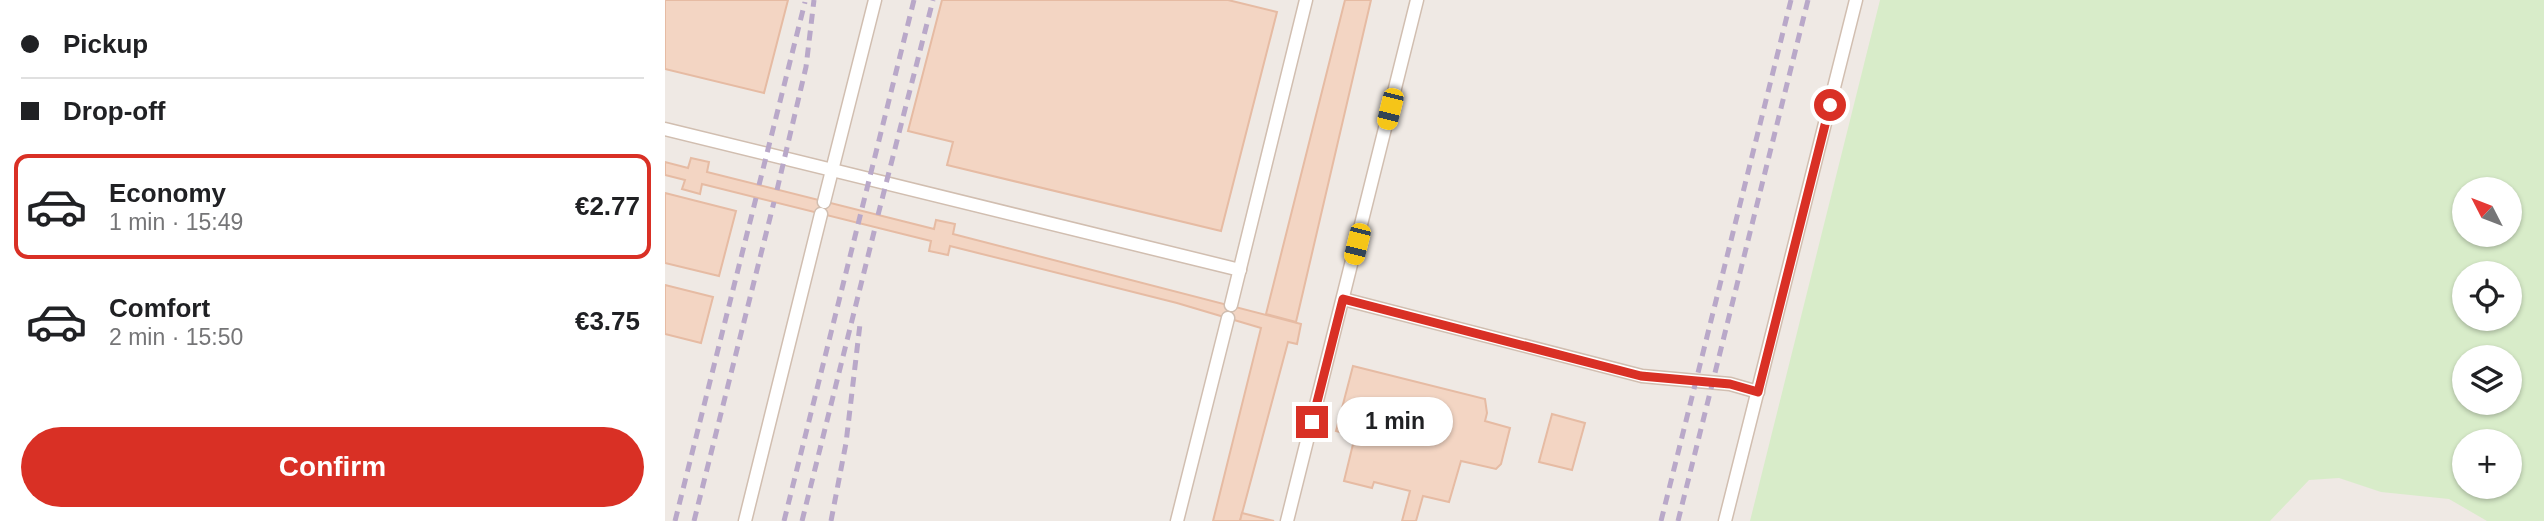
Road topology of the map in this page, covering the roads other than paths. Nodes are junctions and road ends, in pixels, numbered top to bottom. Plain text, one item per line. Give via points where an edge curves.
1 (875, 0) edge
2 (1306, 0) edge
3 (1417, 0) edge
4 (1856, 0) edge
5 (665, 130) edge
6 (833, 170) junction
7 (1240, 270) junction
8 (1343, 299) junction
9 (1758, 392) junction
10 (745, 521) edge
11 (1177, 521) edge
12 (1287, 521) edge
13 (1725, 521) edge

1 - 6 lane
2 - 7 lane
3 - 8 lane
4 - 9 lane
5 - 6 lane
6 - 7 lane
6 - 10 lane
7 - 11 lane
8 - 9 lane via 1641,376 1730,384
8 - 12 lane
9 - 13 lane

